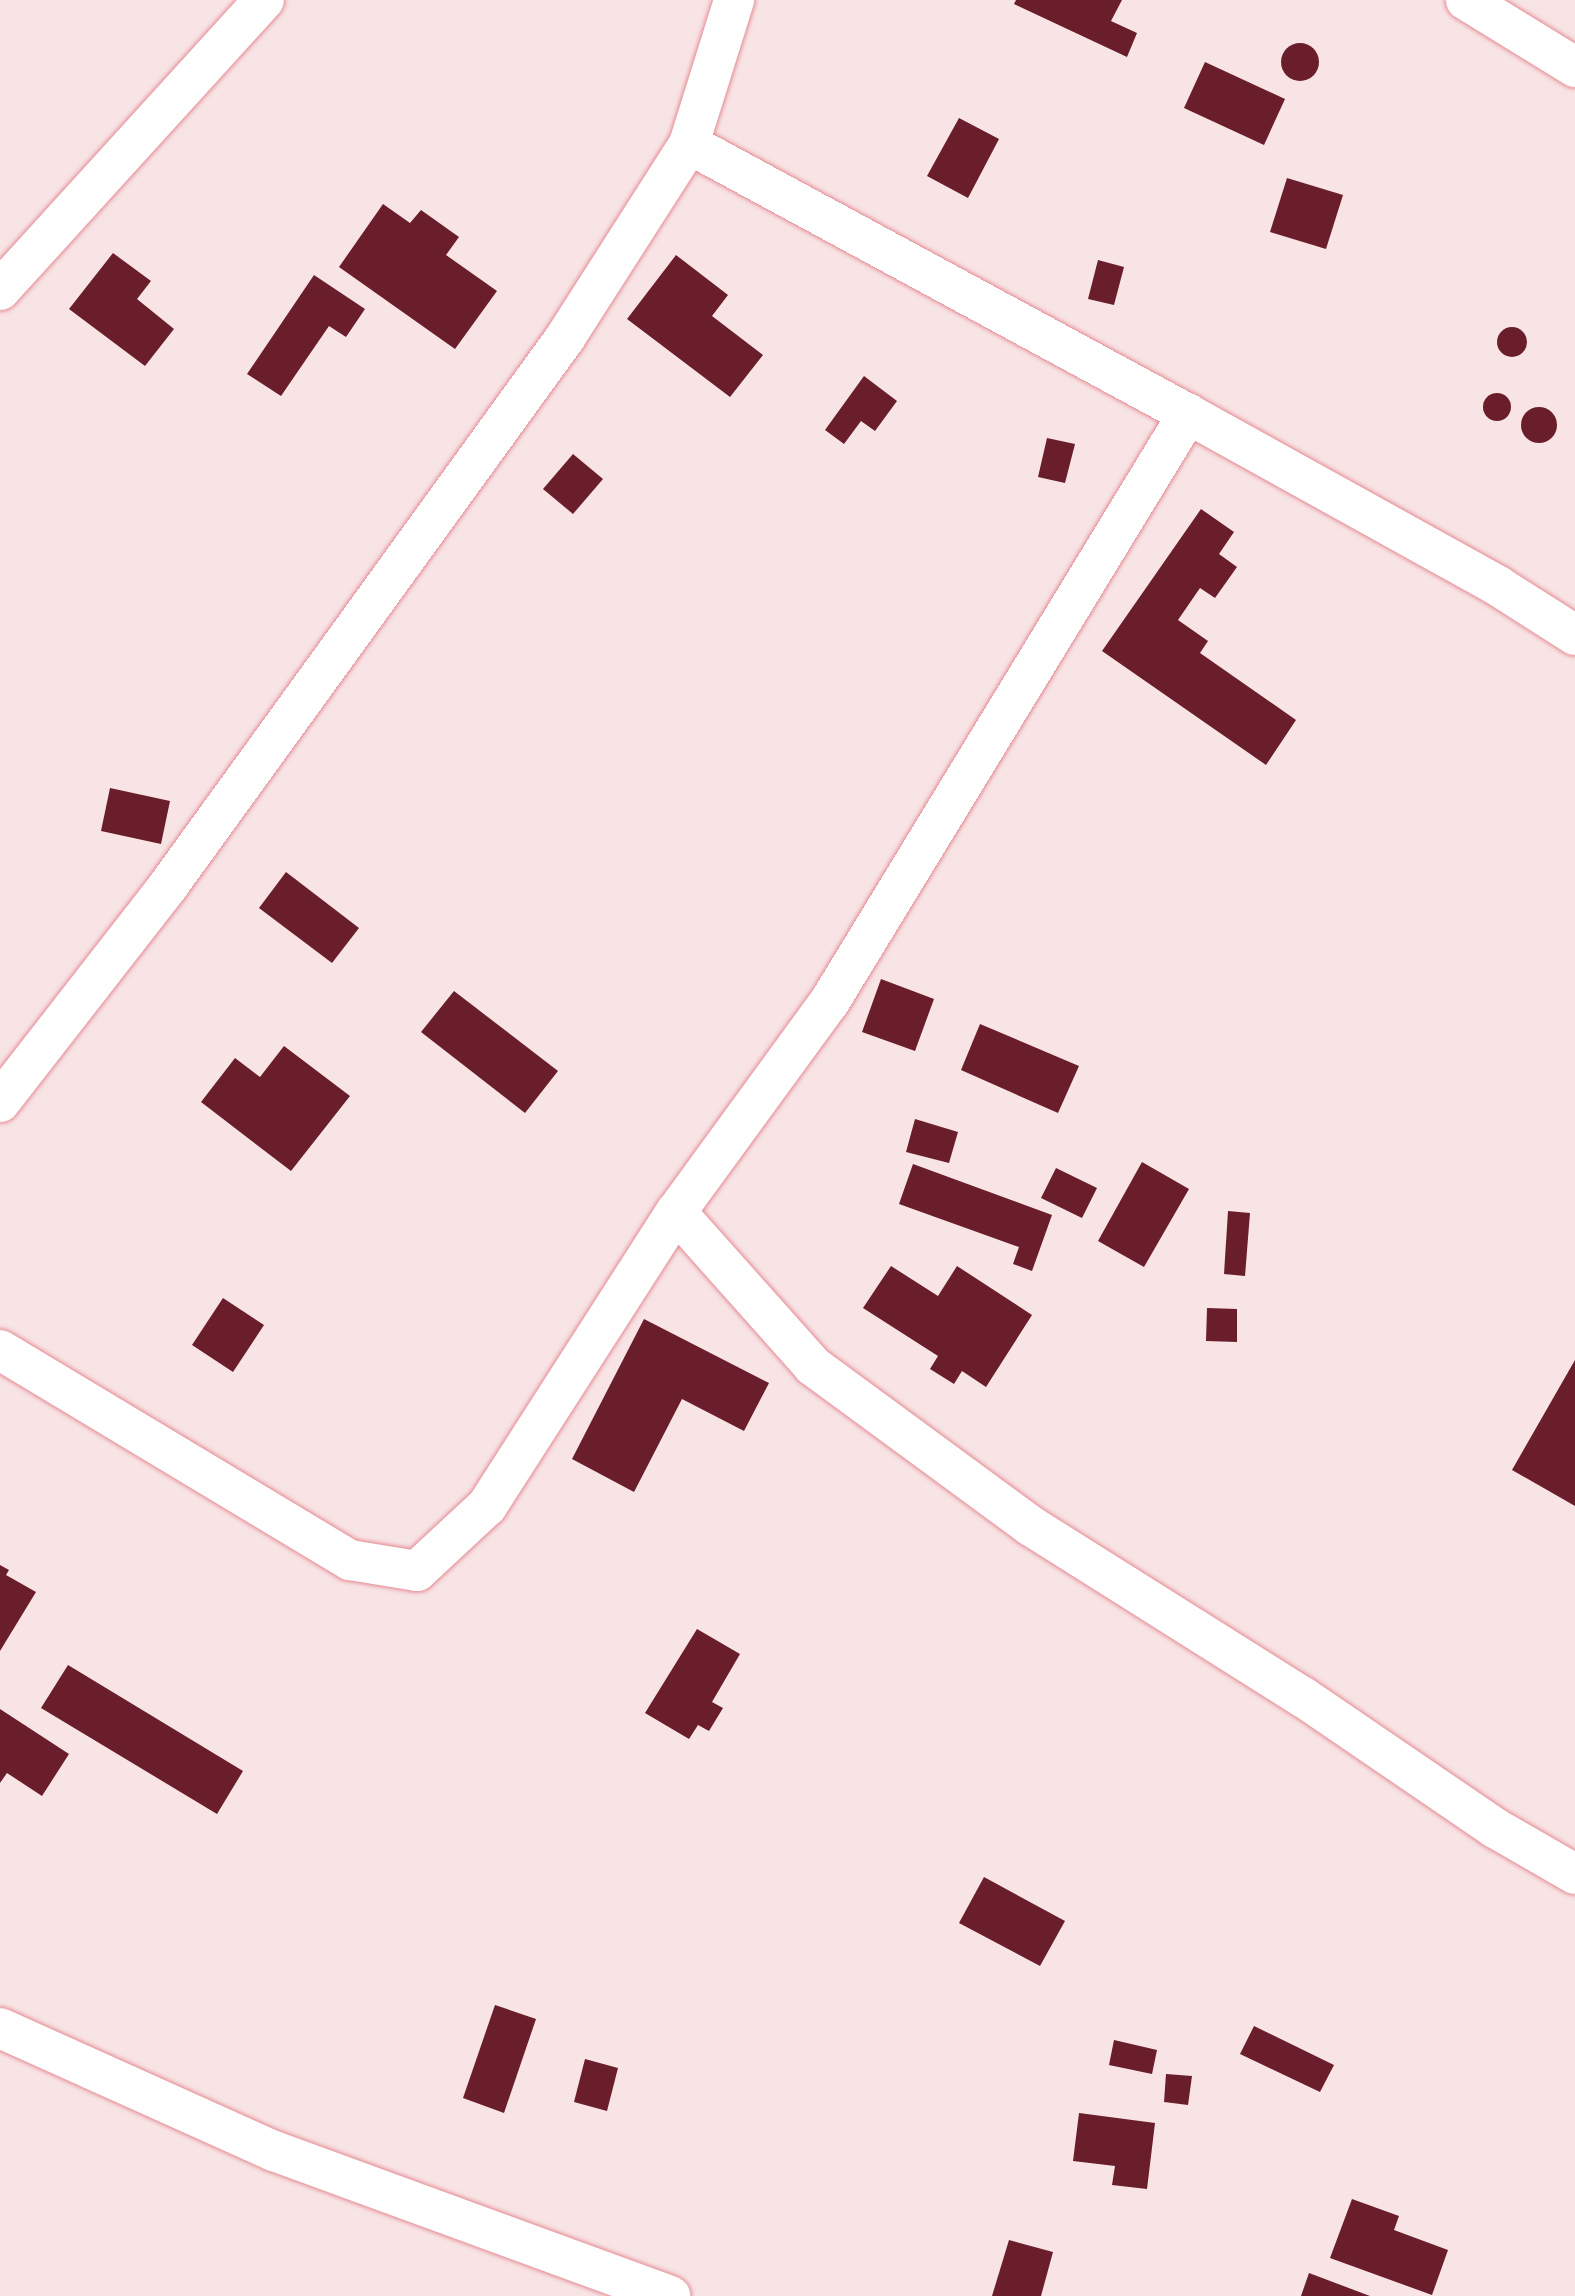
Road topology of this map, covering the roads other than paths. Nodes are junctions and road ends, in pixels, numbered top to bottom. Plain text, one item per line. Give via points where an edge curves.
1 (264, 0) edge
2 (734, 0) edge
3 (1466, 0) edge
4 (1575, 67) edge
5 (689, 144) junction
6 (0, 290) edge
7 (1188, 414) junction
8 (1575, 635) edge
9 (0, 1102) edge
10 (676, 1212) junction
11 (0, 1350) edge
12 (1575, 1874) edge
13 (0, 2028) edge
14 (670, 2296) edge

1 - 6 street
2 - 5 street
3 - 4 street
5 - 7 street
5 - 9 street via 565,338 419,542 168,886
7 - 8 street
7 - 10 street via 830,1001
10 - 11 street via 487,1506 418,1571 350,1560
10 - 12 street via 814,1366 1031,1526
13 - 14 street via 274,2150

